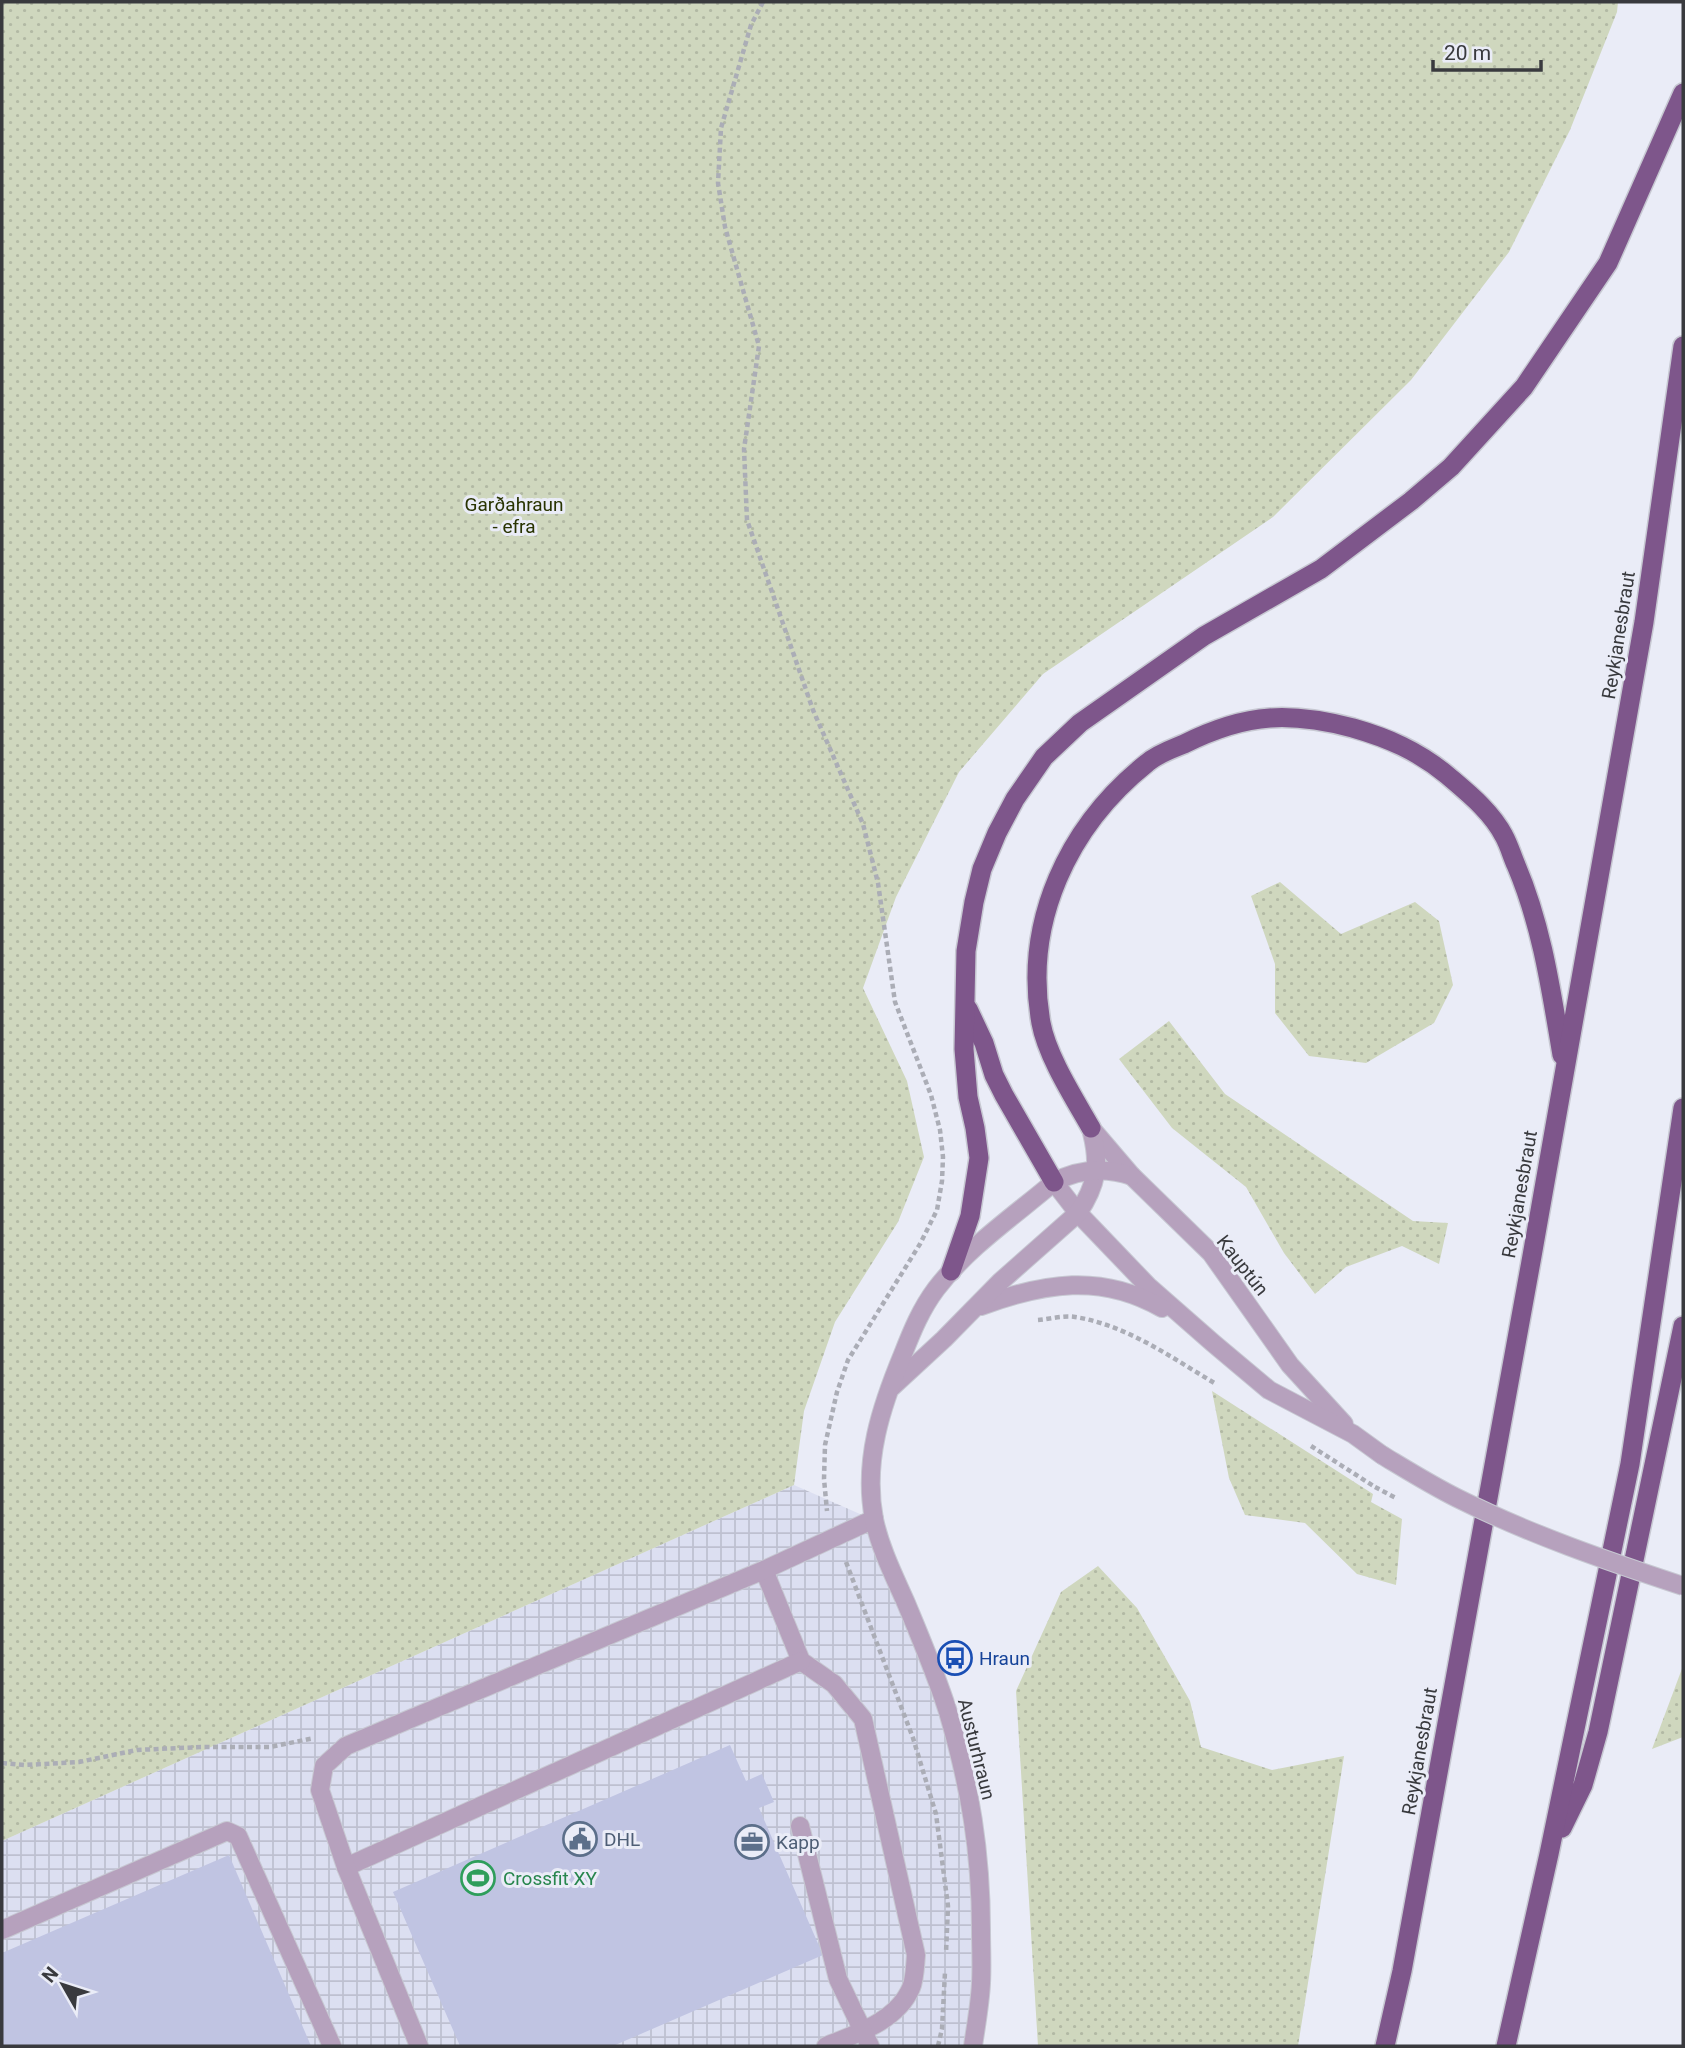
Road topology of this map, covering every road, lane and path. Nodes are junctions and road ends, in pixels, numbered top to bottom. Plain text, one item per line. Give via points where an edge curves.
1 (763, 2) edge
2 (1683, 93) edge
3 (1683, 346) edge
4 (966, 1004) junction
5 (1564, 1069) junction
6 (1683, 1108) edge
7 (1091, 1128) junction
8 (1097, 1170) junction
9 (1132, 1176) junction
10 (1054, 1182) junction
11 (1078, 1213) junction
12 (951, 1271) junction
13 (975, 1308) junction
14 (1028, 1322) dead end
15 (1190, 1324) junction
16 (1683, 1326) edge
17 (1216, 1384) dead end
18 (887, 1391) junction
19 (1353, 1434) junction
20 (1307, 1443) dead end
21 (1375, 1487) dead end
22 (874, 1520) junction
23 (836, 1536) junction
24 (764, 1570) junction
25 (1683, 1586) edge
26 (801, 1661) junction
27 (317, 1737) dead end
28 (2, 1763) edge
29 (800, 1826) dead end
30 (1549, 1854) junction
31 (346, 1867) junction
32 (2, 1930) edge
33 (866, 2039) edge
34 (332, 2046) edge
35 (419, 2046) edge
36 (825, 2046) edge
37 (938, 2046) edge
38 (973, 2046) edge
39 (1385, 2046) edge
40 (1506, 2046) edge

1 - 23 path via 751,25 721,128 718,183 725,227 759,346 744,449 747,520 813,710 863,824 878,883 895,1002 931,1095 943,1157 936,1210 848,1360 837,1392 825,1445 824,1479
2 - 4 highway via 1608,263 1524,387 1451,467 1321,569 1205,636 1080,723 1044,757 1015,799 982,869 966,951
3 - 5 highway, Reykjanesbraut via 1644,622
4 - 10 highway via 999,1085
4 - 12 highway via 968,1097 979,1158 970,1216
5 - 7 highway via 1544,952 1525,886 1504,835 1477,800 1408,747 1379,735 1300,718 1267,718 1211,730 1148,761 1097,810 1065,860 1046,906 1037,988 1042,1026 1055,1062
5 - 39 highway, Reykjanesbraut
6 - 30 highway via 1630,1464
7 - 8 street
7 - 9 street, Kauptún
8 - 9 street, Austurhraun
8 - 10 street, Austurhraun
8 - 11 street
9 - 19 street, Kauptún via 1210,1253 1290,1365
10 - 11 street, Kauptún
10 - 12 street, Austurhraun
11 - 13 street
11 - 15 street, Kauptún
12 - 18 street, Austurhraun via 920,1313
13 - 15 street via 1047,1286 1083,1285 1144,1298
13 - 18 street
14 - 17 path via 1073,1316 1104,1324 1135,1335
15 - 19 street, Kauptún via 1269,1390
16 - 30 highway via 1598,1732 1583,1785
18 - 22 street, Austurhraun via 872,1451
19 - 25 street, Kauptún, bridge via 1460,1500 1587,1553
20 - 21 path
22 - 23 street
22 - 38 street, Austurhraun via 947,1708 971,1802 982,1890 981,1982
23 - 24 street
23 - 37 path via 913,1738 936,1814 948,1906
24 - 26 street
24 - 31 street via 346,1746 324,1766 320,1790
26 - 31 street
26 - 33 street via 834,1684 863,1718 916,1955 912,1987 900,2007
27 - 28 path via 270,1748 137,1750 79,1762
29 - 33 street via 838,1979
30 - 40 highway
31 - 35 street
32 - 34 street via 227,1831 238,1836
33 - 36 street

